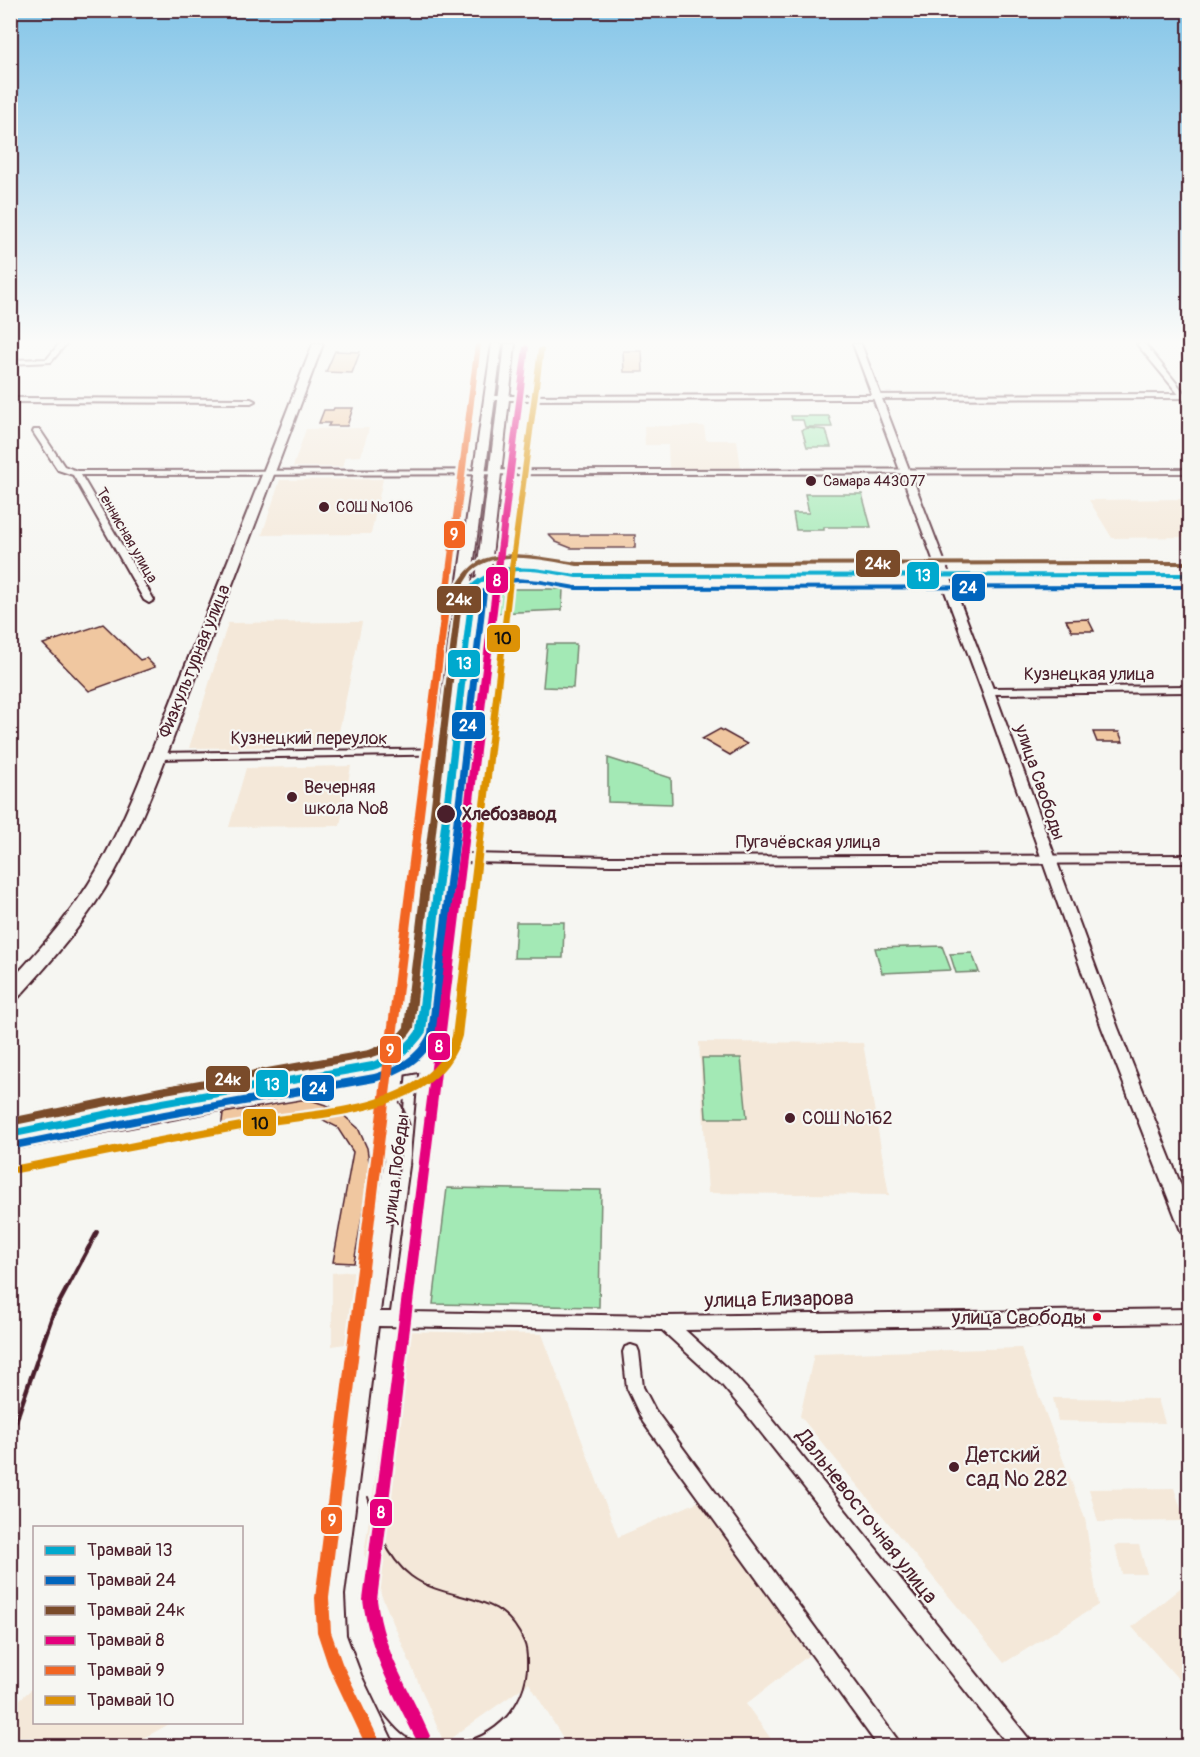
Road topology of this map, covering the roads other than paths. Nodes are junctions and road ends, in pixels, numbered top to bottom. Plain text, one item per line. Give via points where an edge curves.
1 (287, 426) edge
2 (494, 426) edge
3 (888, 426) edge
4 (37, 432) dead end
5 (1190, 471) edge
6 (905, 472) junction
7 (269, 473) junction
8 (488, 473) junction
9 (76, 474) junction
10 (148, 600) dead end
11 (1190, 689) edge
12 (988, 691) junction
13 (463, 752) junction
14 (441, 754) junction
15 (156, 756) junction
16 (1047, 859) junction
17 (1190, 859) edge
18 (451, 860) junction
19 (427, 861) junction
20 (10, 994) edge
21 (427, 1064) junction
22 (399, 1068) junction
23 (10, 1143) edge
24 (1190, 1231) edge
25 (1190, 1316) edge
26 (369, 1319) junction
27 (398, 1319) junction
28 (666, 1323) junction
29 (631, 1352) dead end
30 (385, 1746) edge
31 (890, 1746) edge
32 (1022, 1746) edge

1 - 7 main road, Физкультурная улица
2 - 8 main road, улица Победы
3 - 6 street, улица Свободы
4 - 9 street, Теннисная улица via 61,468
5 - 6 street
6 - 8 street
6 - 12 street, улица Свободы
7 - 8 street
7 - 9 street
7 - 15 main road, Физкультурная улица
8 - 13 main road, улица Победы
8 - 14 main road, улица Победы
9 - 10 street, Теннисная улица
11 - 12 street, Кузнецкая улица
12 - 16 street, улица Свободы
13 - 14 street, Кузнецкий переулок
13 - 18 main road, улица Победы
14 - 15 street, Кузнецкий переулок
14 - 19 main road, улица Победы
15 - 20 main road, Физкультурная улица via 104,874 40,963
16 - 17 street, Пугачёвская улица
16 - 18 street, Пугачёвская улица
16 - 24 street, улица Свободы
18 - 19 street, Пугачёвская улица
18 - 21 main road, улица Победы
19 - 22 main road, улица Победы
21 - 22 main road
21 - 27 street, улица Победы
22 - 23 main road
22 - 26 street, улица Победы via 391,1165
25 - 28 street, улица Елизарова
26 - 27 street, улица Елизарова
26 - 30 street, улица Победы via 335,1595 336,1635
27 - 28 street, улица Елизарова
28 - 32 street, Дальневосточная улица via 750,1404
29 - 31 street via 635,1388 649,1416

